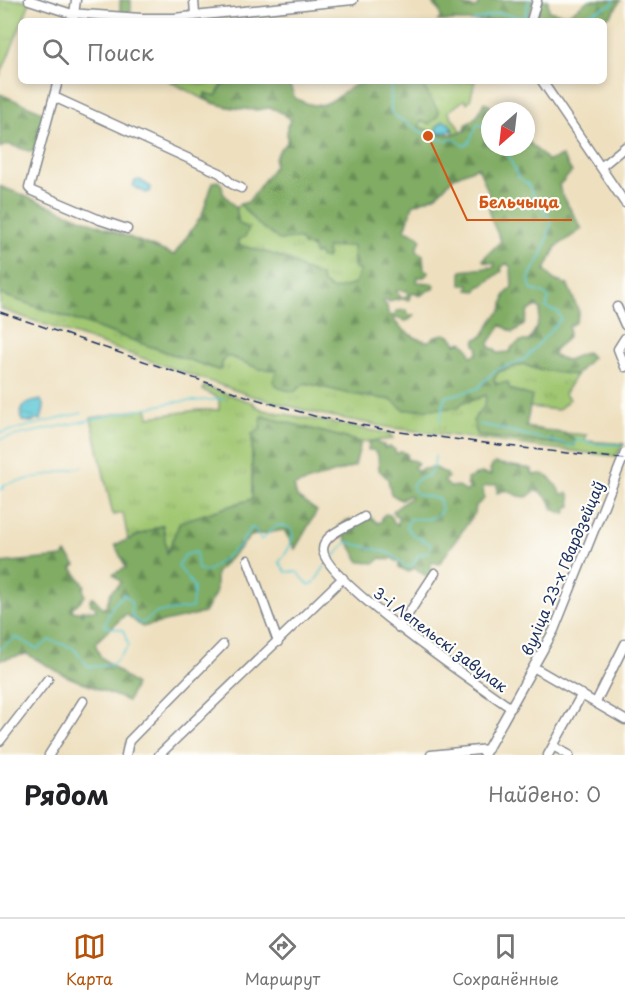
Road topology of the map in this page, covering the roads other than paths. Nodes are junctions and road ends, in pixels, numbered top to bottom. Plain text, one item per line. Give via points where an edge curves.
1 (29, 0) edge
2 (76, 0) edge
3 (194, 0) edge
4 (353, 0) edge
5 (537, 0) edge
6 (195, 15) junction
7 (74, 17) edge
8 (532, 18) edge
9 (57, 84) edge
10 (544, 84) edge
11 (54, 97) junction
12 (625, 147) edge
13 (602, 166) junction
14 (241, 188) dead end
15 (625, 203) edge
16 (127, 229) dead end
17 (617, 307) dead end
18 (625, 325) edge
19 (625, 338) edge
20 (625, 368) edge
21 (625, 453) edge
22 (364, 517) dead end
23 (248, 560) dead end
24 (435, 573) dead end
25 (343, 579) junction
26 (399, 628) junction
27 (278, 642) junction
28 (625, 644) edge
29 (223, 645) dead end
30 (535, 668) junction
31 (48, 678) dead end
32 (582, 694) junction
33 (83, 701) dead end
34 (596, 702) junction
35 (511, 708) junction
36 (625, 720) edge
37 (0, 741) edge
38 (553, 746) junction
39 (486, 752) edge
40 (49, 755) edge
41 (126, 755) edge
42 (159, 755) edge
43 (431, 755) edge
44 (548, 755) edge
45 (569, 755) edge

1 - 7 street
2 - 7 street
3 - 6 street
4 - 6 street
5 - 8 street
6 - 7 street
9 - 11 street
10 - 13 street
11 - 14 street via 215,170
11 - 16 street via 29,188
12 - 13 street
13 - 15 street
17 - 18 street
19 - 20 street via 618,349
21 - 30 street, вуліца 23-х Гвардзейцаў
22 - 25 street, 3-і Лепельскі завулак via 324,544 326,559
23 - 27 street
24 - 26 street
25 - 26 street, 3-і Лепельскі завулак
25 - 27 street
26 - 35 street, 3-і Лепельскі завулак
27 - 42 street
28 - 34 street
29 - 41 street via 143,725 129,741
30 - 32 street
30 - 35 street, вуліца 23-х Гвардзейцаў
31 - 37 street
32 - 34 street
32 - 38 street
33 - 40 street
34 - 36 street
35 - 39 street, вуліца 23-х Гвардзейцаў
38 - 44 street
38 - 45 street
39 - 43 street

